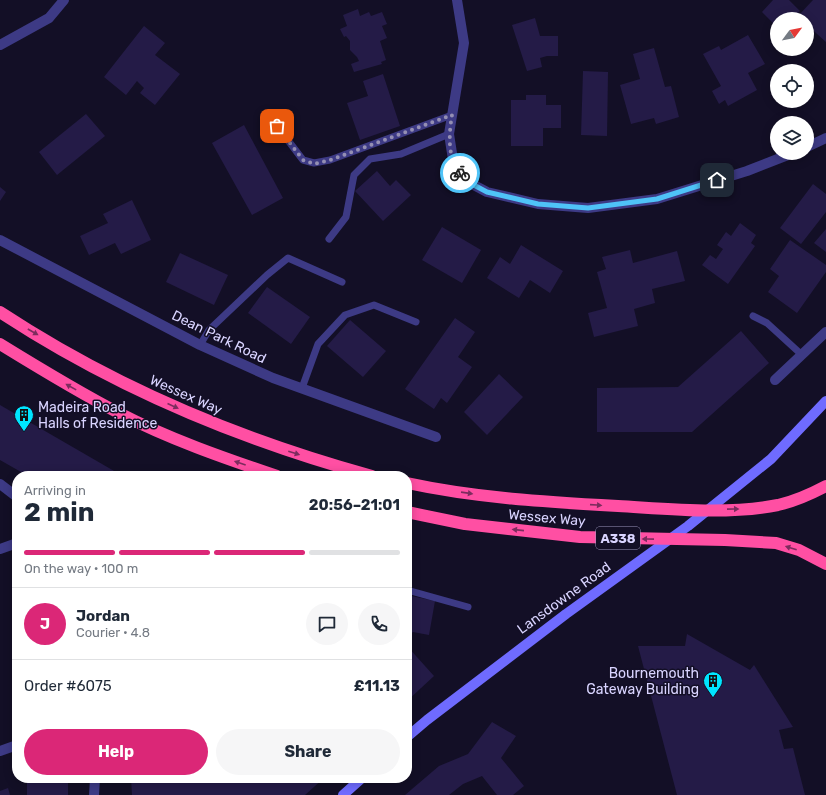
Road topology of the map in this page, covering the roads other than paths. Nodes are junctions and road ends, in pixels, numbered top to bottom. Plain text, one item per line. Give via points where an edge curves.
1 (64, 0) edge
2 (457, 0) edge
3 (0, 45) edge
4 (452, 115) junction
5 (277, 126) dead end
6 (449, 134) junction
7 (824, 142) edge
8 (814, 145) edge
9 (775, 160) edge
10 (330, 239) dead end
11 (0, 240) edge
12 (342, 282) dead end
13 (0, 312) edge
14 (753, 316) dead end
15 (416, 322) dead end
16 (826, 332) edge
17 (0, 344) edge
18 (200, 345) junction
19 (802, 354) junction
20 (775, 380) dead end
21 (302, 388) junction
22 (826, 401) edge
23 (436, 437) dead end
24 (263, 471) edge
25 (355, 471) edge
26 (0, 484) edge
27 (412, 485) edge
28 (826, 486) edge
29 (12, 493) edge
30 (412, 513) edge
31 (12, 545) edge
32 (0, 549) edge
33 (826, 564) edge
34 (412, 591) edge
35 (468, 608) dead end
36 (412, 733) edge
37 (12, 747) edge
38 (0, 751) edge
39 (95, 783) edge
40 (356, 783) edge
41 (94, 795) edge
42 (343, 795) edge

1 - 3 street via 49,18
2 - 4 street via 464,43
4 - 5 lane via 314,164 303,160
4 - 6 street
6 - 9 street via 454,166 470,183 487,192 538,204 588,208 657,199
6 - 10 lane via 401,154 370,159 354,175 346,217
7 - 8 street
11 - 18 street, Dean Park Road
12 - 18 lane via 288,258 209,330
13 -> 25 highway, Wessex Way via 131,387 228,430
14 - 19 lane via 767,323
15 - 21 lane via 374,305 345,315 318,344
16 - 19 street
24 -> 17 highway via 172,438 119,413
18 - 21 street, Dean Park Road via 273,378
19 - 20 street
21 - 23 street, Dean Park Road
22 - 36 main road, Lansdowne Road via 771,458 688,526 597,591
26 - 29 street
27 -> 28 highway, Wessex Way / A338 via 549,502 664,509 736,510 779,505
33 -> 30 highway, Wessex Way / A338 via 799,550 776,543 580,537 465,524
31 - 32 street
34 - 35 lane
37 - 38 street
39 - 41 street
40 - 42 main road

